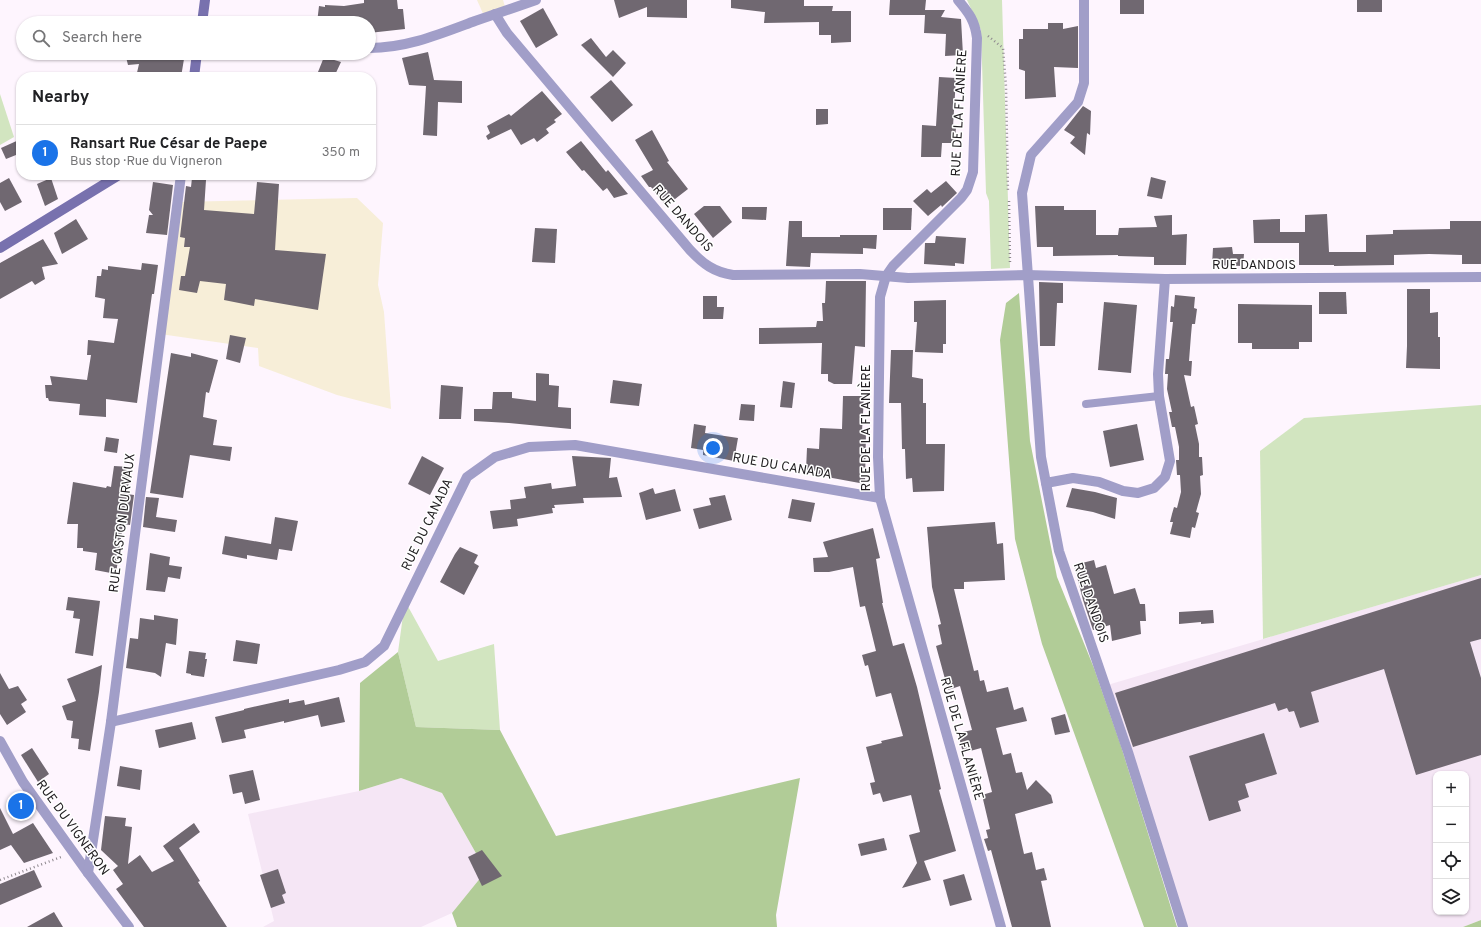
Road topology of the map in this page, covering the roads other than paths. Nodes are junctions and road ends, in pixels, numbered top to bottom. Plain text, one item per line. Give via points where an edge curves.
1 (205, 0) edge
2 (536, 0) edge
3 (958, 0) edge
4 (1084, 0) edge
5 (495, 14) junction
6 (203, 16) edge
7 (376, 48) edge
8 (196, 60) edge
9 (195, 72) edge
10 (111, 180) edge
11 (180, 180) edge
12 (0, 248) edge
13 (1027, 275) junction
14 (886, 276) junction
15 (1481, 277) edge
16 (1165, 279) junction
17 (1159, 396) junction
18 (1086, 404) dead end
19 (1046, 484) junction
20 (880, 498) junction
21 (111, 722) junction
22 (0, 741) edge
23 (88, 873) junction
24 (129, 927) edge
25 (1001, 927) edge
26 (1183, 927) edge

1 - 6 street
2 - 5 street
3 - 14 street, RUE DE LA FLANIÈRE via 976,26 977,38 971,182 961,198 901,257
4 - 13 street via 1084,83 1078,102 1031,155 1022,193
5 - 7 street via 411,44
5 - 14 street, RUE DANDOIS via 507,33 690,250 710,268 733,275
8 - 9 street
10 - 12 street
11 - 21 street, RUE GASTON DURVAUX
13 - 14 street, RUE DANDOIS via 908,278
13 - 16 street, RUE DANDOIS
13 - 19 street, RUE DANDOIS
14 - 20 street, RUE DE LA FLANIÈRE via 880,297
15 - 16 street, RUE DANDOIS
16 - 17 street via 1158,374
17 - 18 lane
17 - 19 street via 1170,460 1165,477 1154,488 1138,493 1073,478
19 - 26 street, RUE DANDOIS via 1059,551 1128,752
20 - 21 street, RUE DU CANADA via 575,445 530,447 495,457 467,477 384,646 365,662 332,672
20 - 25 street, RUE DE LA FLANIÈRE
21 - 23 street, RUE GASTON DURVAUX
22 - 23 street, RUE DU VIGNERON via 23,782
23 - 24 street, RUE DU VIGNERON

